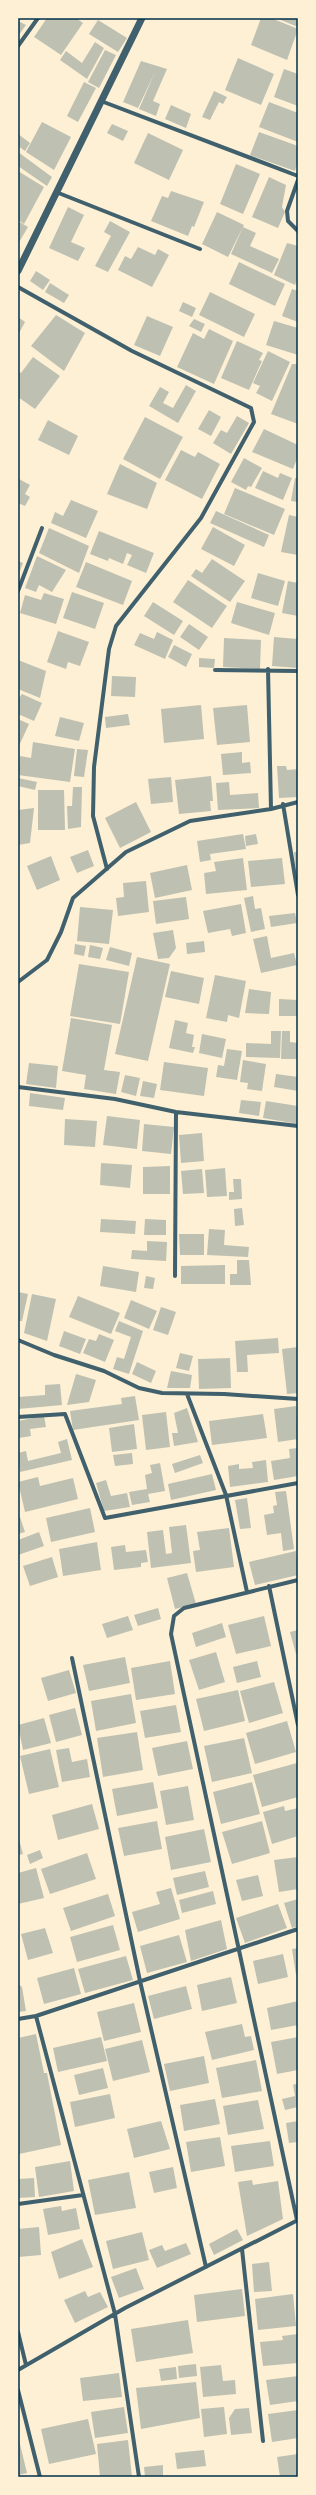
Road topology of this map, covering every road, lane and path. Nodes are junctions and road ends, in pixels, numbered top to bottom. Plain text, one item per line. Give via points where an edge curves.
1 (38, 18) edge
2 (142, 18) edge
3 (18, 46) edge
4 (101, 101) junction
5 (298, 176) edge
6 (298, 180) edge
7 (56, 192) junction
8 (298, 231) edge
9 (200, 249) dead end
10 (18, 271) edge
11 (18, 287) edge
12 (42, 528) dead end
13 (18, 591) edge
14 (268, 669) junction
15 (215, 670) dead end
16 (298, 671) edge
17 (298, 802) edge
18 (283, 804) junction
19 (271, 809) junction
20 (107, 869) junction
21 (298, 895) edge
22 (18, 982) edge
23 (18, 1087) edge
24 (176, 1112) junction
25 (298, 1126) edge
26 (175, 1276) dead end
27 (18, 1340) edge
28 (188, 1394) junction
29 (298, 1399) edge
30 (18, 1417) edge
31 (298, 1483) edge
32 (226, 1495) junction
33 (298, 1580) edge
34 (269, 1586) junction
35 (247, 1592) junction
36 (72, 1658) dead end
37 (298, 1725) edge
38 (298, 1929) edge
39 (239, 1948) junction
40 (140, 1981) junction
41 (36, 2016) junction
42 (18, 2019) edge
43 (83, 2195) junction
44 (18, 2204) edge
45 (298, 2220) edge
46 (242, 2249) junction
47 (206, 2267) junction
48 (115, 2314) junction
49 (18, 2332) edge
50 (26, 2365) junction
51 (18, 2370) edge
52 (18, 2390) edge
53 (263, 2441) dead end
54 (40, 2477) edge
55 (139, 2477) edge

1 - 3 street
2 - 4 street
4 - 5 street
4 - 7 street
6 - 8 street via 287,211 288,221
7 - 9 street
7 - 10 street
11 - 20 street via 132,351 251,408 254,422 201,518 116,626 108,649 94,767 93,816
12 - 13 street
14 - 15 street
14 - 16 street
14 - 19 street
17 - 18 street
18 - 19 street
18 - 21 street
19 - 20 street via 190,821 126,852
20 - 22 street via 73,898 61,932 47,960
23 - 24 street via 115,1099
24 - 25 street
24 - 26 street
27 - 28 street via 104,1371 139,1388 162,1393
28 - 29 street
28 - 32 street
30 - 32 street via 65,1414 105,1518
31 - 32 street
32 - 35 street
33 - 34 street
34 - 35 street
34 - 37 street
35 - 39 street via 184,1608 174,1616 171,1634
36 - 40 street
38 - 39 street
39 - 40 street
39 - 45 street
40 - 41 street
40 - 47 street
41 - 42 street
41 - 43 street
43 - 44 street
43 - 48 street
45 - 46 street
46 - 47 street
46 - 53 street
47 - 48 street
48 - 50 street
48 - 55 street
49 - 50 street
50 - 51 street
52 - 54 street

